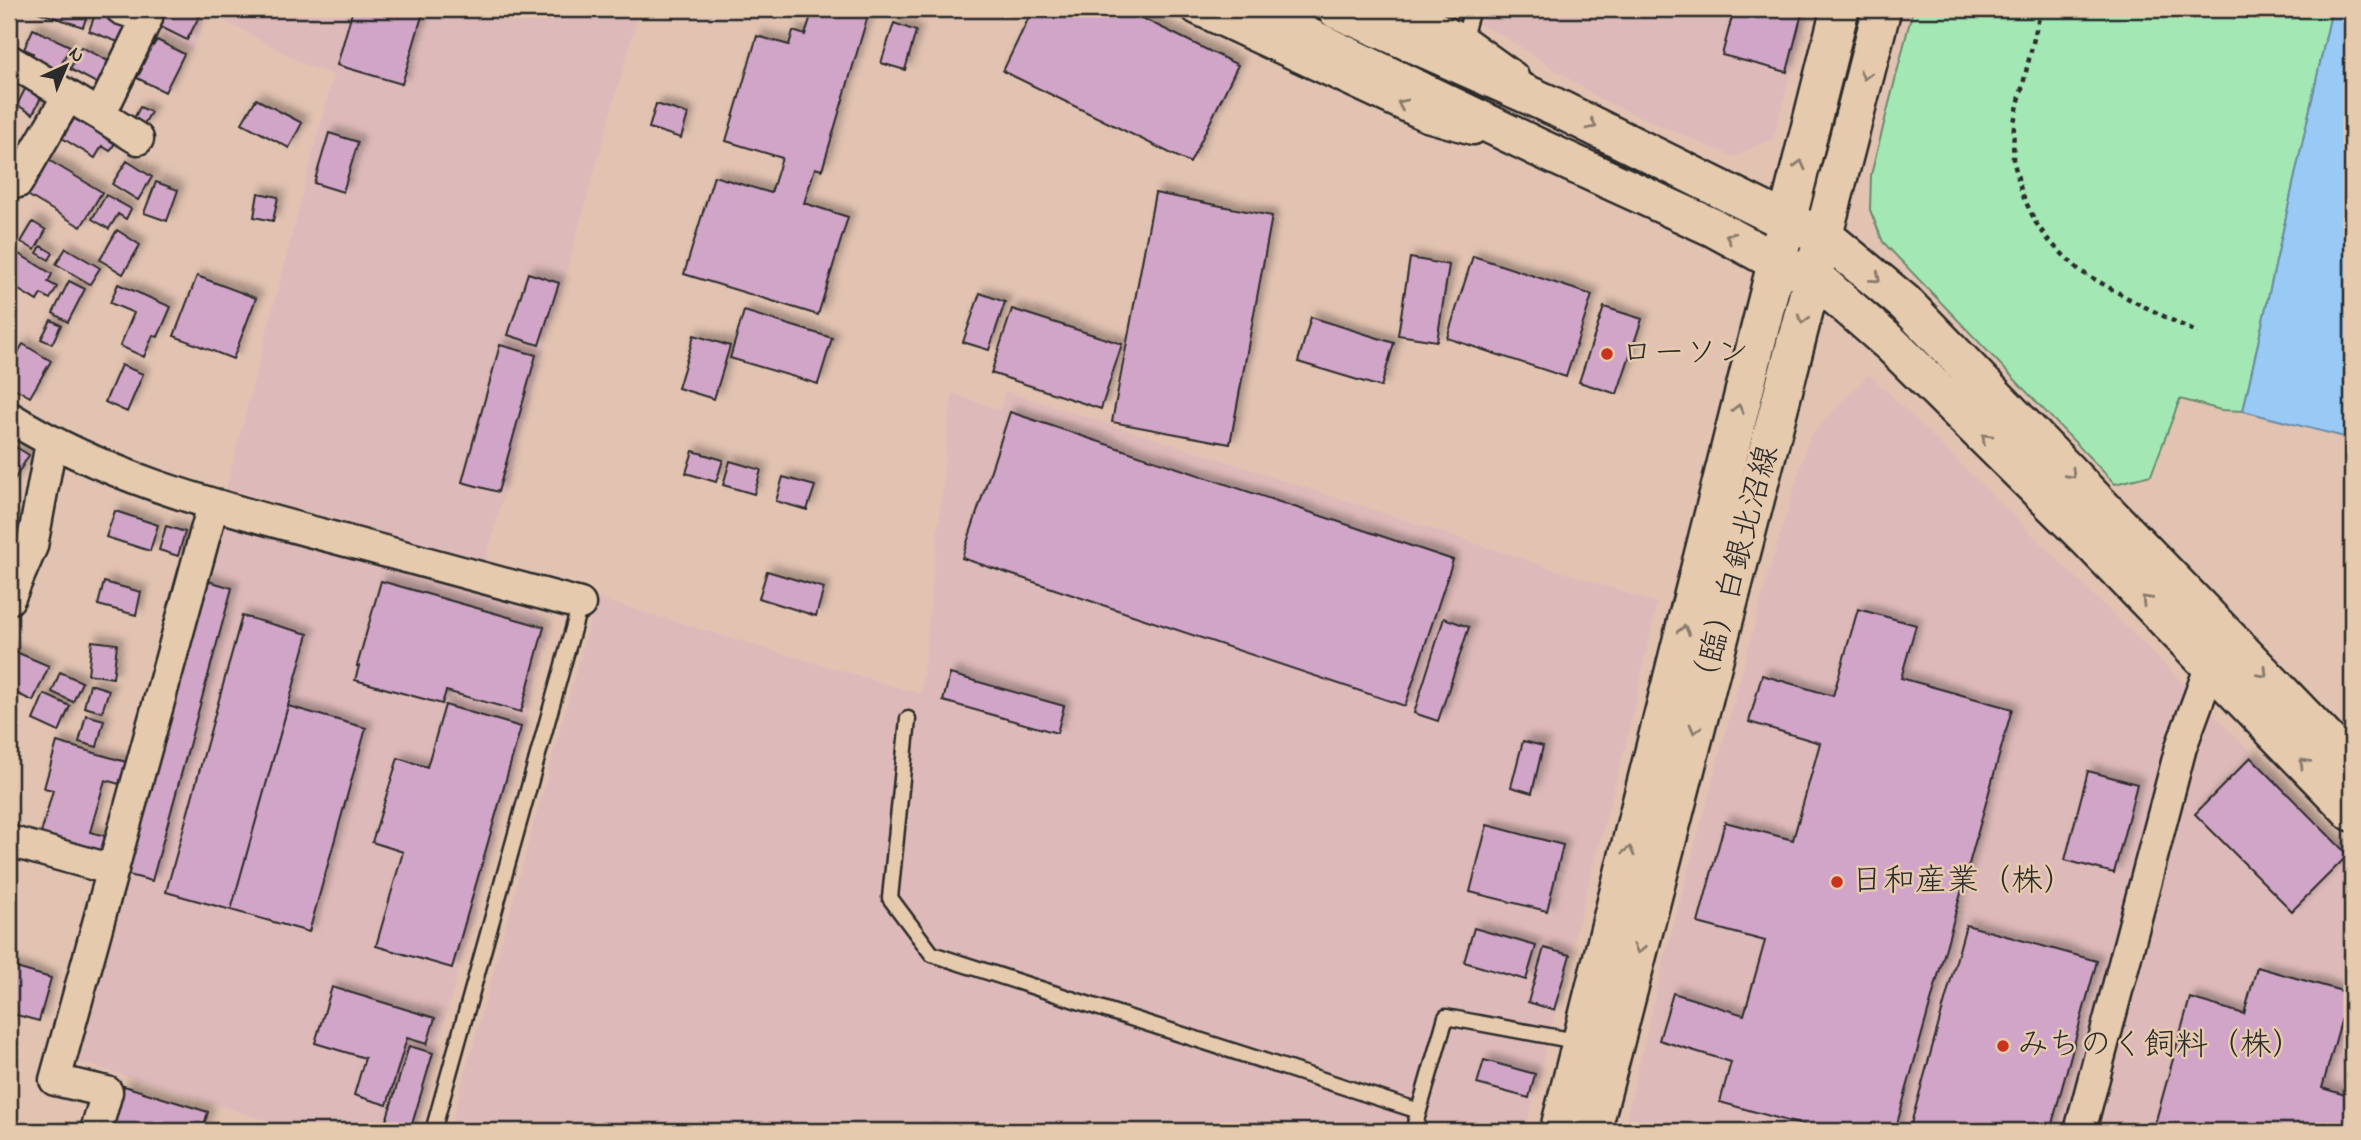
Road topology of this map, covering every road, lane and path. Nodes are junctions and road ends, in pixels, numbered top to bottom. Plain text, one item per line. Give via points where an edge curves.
1 (121, 9) edge
2 (1197, 9) edge
3 (1250, 9) edge
4 (1336, 9) edge
5 (1399, 9) edge
6 (1472, 9) edge
7 (1840, 9) edge
8 (1882, 9) edge
9 (2041, 9) edge
10 (1452, 49) junction
11 (9, 60) edge
12 (68, 96) junction
13 (100, 115) junction
14 (138, 139) dead end
15 (1537, 147) junction
16 (18, 182) dead end
17 (1785, 221) junction
18 (1823, 235) junction
19 (1775, 261) junction
20 (1814, 277) junction
21 (2198, 332) dead end
22 (9, 418) edge
23 (51, 443) junction
24 (213, 505) junction
25 (9, 598) edge
26 (580, 604) joint
27 (2224, 632) junction
28 (2210, 666) junction
29 (908, 719) dead end
30 (2352, 766) edge
31 (2352, 812) edge
32 (9, 841) edge
33 (113, 870) junction
34 (1597, 1047) junction
35 (1419, 1111) junction
36 (96, 1131) edge
37 (433, 1131) edge
38 (1413, 1131) edge
39 (1559, 1131) edge
40 (1592, 1131) edge
41 (2080, 1131) edge

1 - 13 street via 147,18
15 -> 2 street via 1427,116
3 - 15 street
4 - 10 street
5 - 10 street
6 - 10 lane
17 -> 7 street, （臨）白銀北沼線
8 -> 18 street, （臨）白銀北沼線
9 - 21 path via 2014,122 2013,159 2036,223 2080,271
10 -> 17 street via 1553,106
11 - 12 street
12 - 13 street
12 - 16 street
13 - 14 street
19 -> 15 street
17 - 18 street
17 - 19 street, （臨）白銀北沼線
18 - 20 street, （臨）白銀北沼線
18 -> 27 street via 1905,303
19 - 20 street
34 -> 19 street, （臨）白銀北沼線
28 -> 20 street via 1911,364
20 -> 34 street, （臨）白銀北沼線
22 - 23 street
23 - 24 street via 127,477
23 - 25 street via 32,546
24 - 26 street
24 - 33 street
26 - 37 lane
27 - 28 street
27 -> 30 street
31 -> 28 street
28 - 41 street via 2181,747
29 - 35 lane via 890,898 932,954
32 - 33 street
33 - 36 street via 55,1080 107,1092
34 - 35 lane via 1446,1017
34 - 39 street, （臨）白銀北沼線
34 - 40 street, （臨）白銀北沼線
35 - 38 lane

